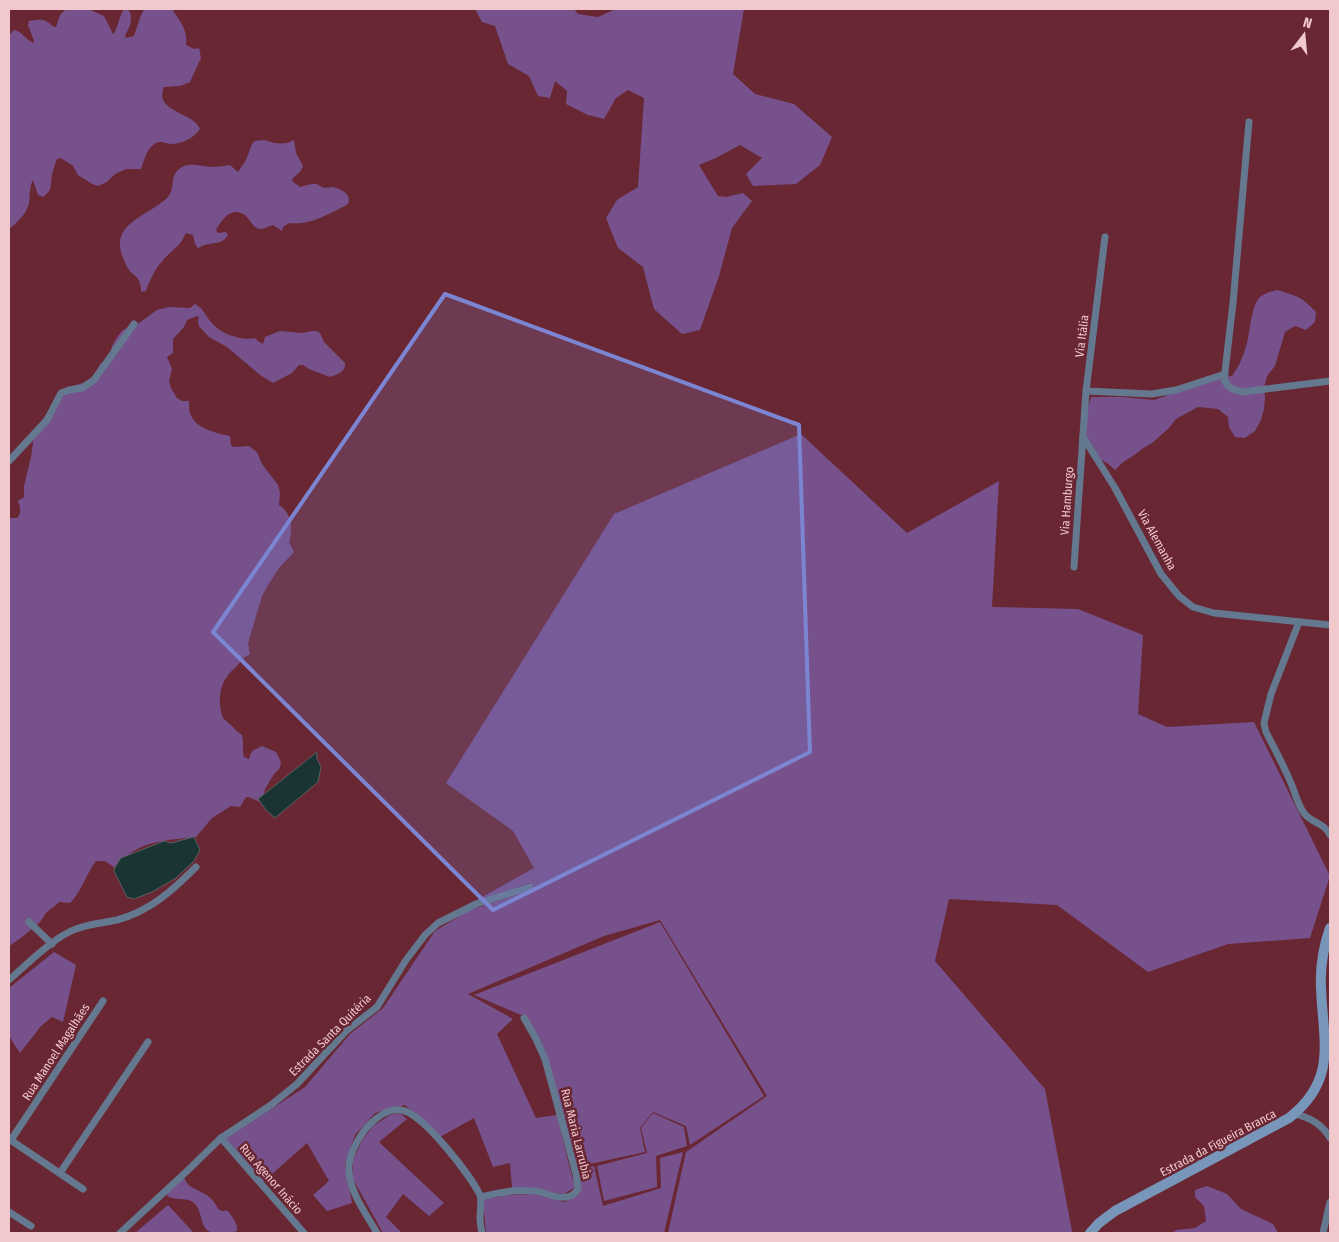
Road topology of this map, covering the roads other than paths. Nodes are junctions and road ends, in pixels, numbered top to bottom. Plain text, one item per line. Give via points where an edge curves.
1 (1249, 122) dead end
2 (1105, 237) dead end
3 (134, 324) dead end
4 (1225, 374) junction
5 (1330, 381) edge
6 (1086, 391) junction
7 (1083, 437) junction
8 (9, 461) edge
9 (1074, 567) dead end
10 (1299, 622) junction
11 (1330, 625) edge
12 (1330, 835) edge
13 (196, 868) dead end
14 (530, 888) dead end
15 (29, 922) dead end
16 (1330, 928) edge
17 (52, 944) junction
18 (9, 980) edge
19 (103, 1001) dead end
20 (524, 1018) dead end
21 (148, 1042) dead end
22 (1294, 1114) junction
23 (221, 1138) junction
24 (1330, 1138) edge
25 (10, 1140) edge
26 (60, 1173) junction
27 (84, 1189) dead end
28 (481, 1197) junction
29 (1330, 1202) edge
30 (9, 1212) edge
31 (31, 1226) dead end
32 (120, 1233) edge
33 (304, 1233) edge
34 (377, 1233) edge
35 (482, 1233) edge
36 (1090, 1233) edge
37 (1322, 1233) edge

1 - 4 street
2 - 6 street, Via Itália
3 - 8 street via 94,380 82,388 61,393 47,420
4 - 5 street via 1228,387 1244,392
4 - 6 street via 1152,394
6 - 7 street, Via Itália
7 - 9 street, Via Hamburgo
7 - 10 street, Via Alemanha via 1115,488 1161,574 1179,596 1193,607 1214,613
10 - 11 street, Via Alemanha
10 - 12 street via 1271,694 1264,723 1300,808 1305,815 1322,824
13 - 17 street via 173,890 144,910 76,929
14 - 23 street, Estrada Santa Quitéria via 476,904 438,923 406,960 377,1007 346,1031 297,1084
15 - 17 street
16 - 22 main road, Estrada da Figueira Branca via 1322,962 1324,1064 1315,1088
17 - 18 street
19 - 25 street, Rua Manoel Magalhães
20 - 28 street, Rua Maria Larrubia via 545,1059 578,1188 572,1196 563,1198 516,1190
21 - 26 street
22 - 24 street via 1309,1118
22 - 36 main road, Estrada da Figueira Branca via 1115,1211
23 - 32 street, Estrada Santa Quitéria
23 - 33 street, Rua Agenor Inácio
25 - 26 street
26 - 27 street
28 - 34 street via 458,1160 426,1126 401,1110 382,1114 362,1134 354,1148 348,1171 356,1195
28 - 35 street
29 - 37 street
30 - 31 street

